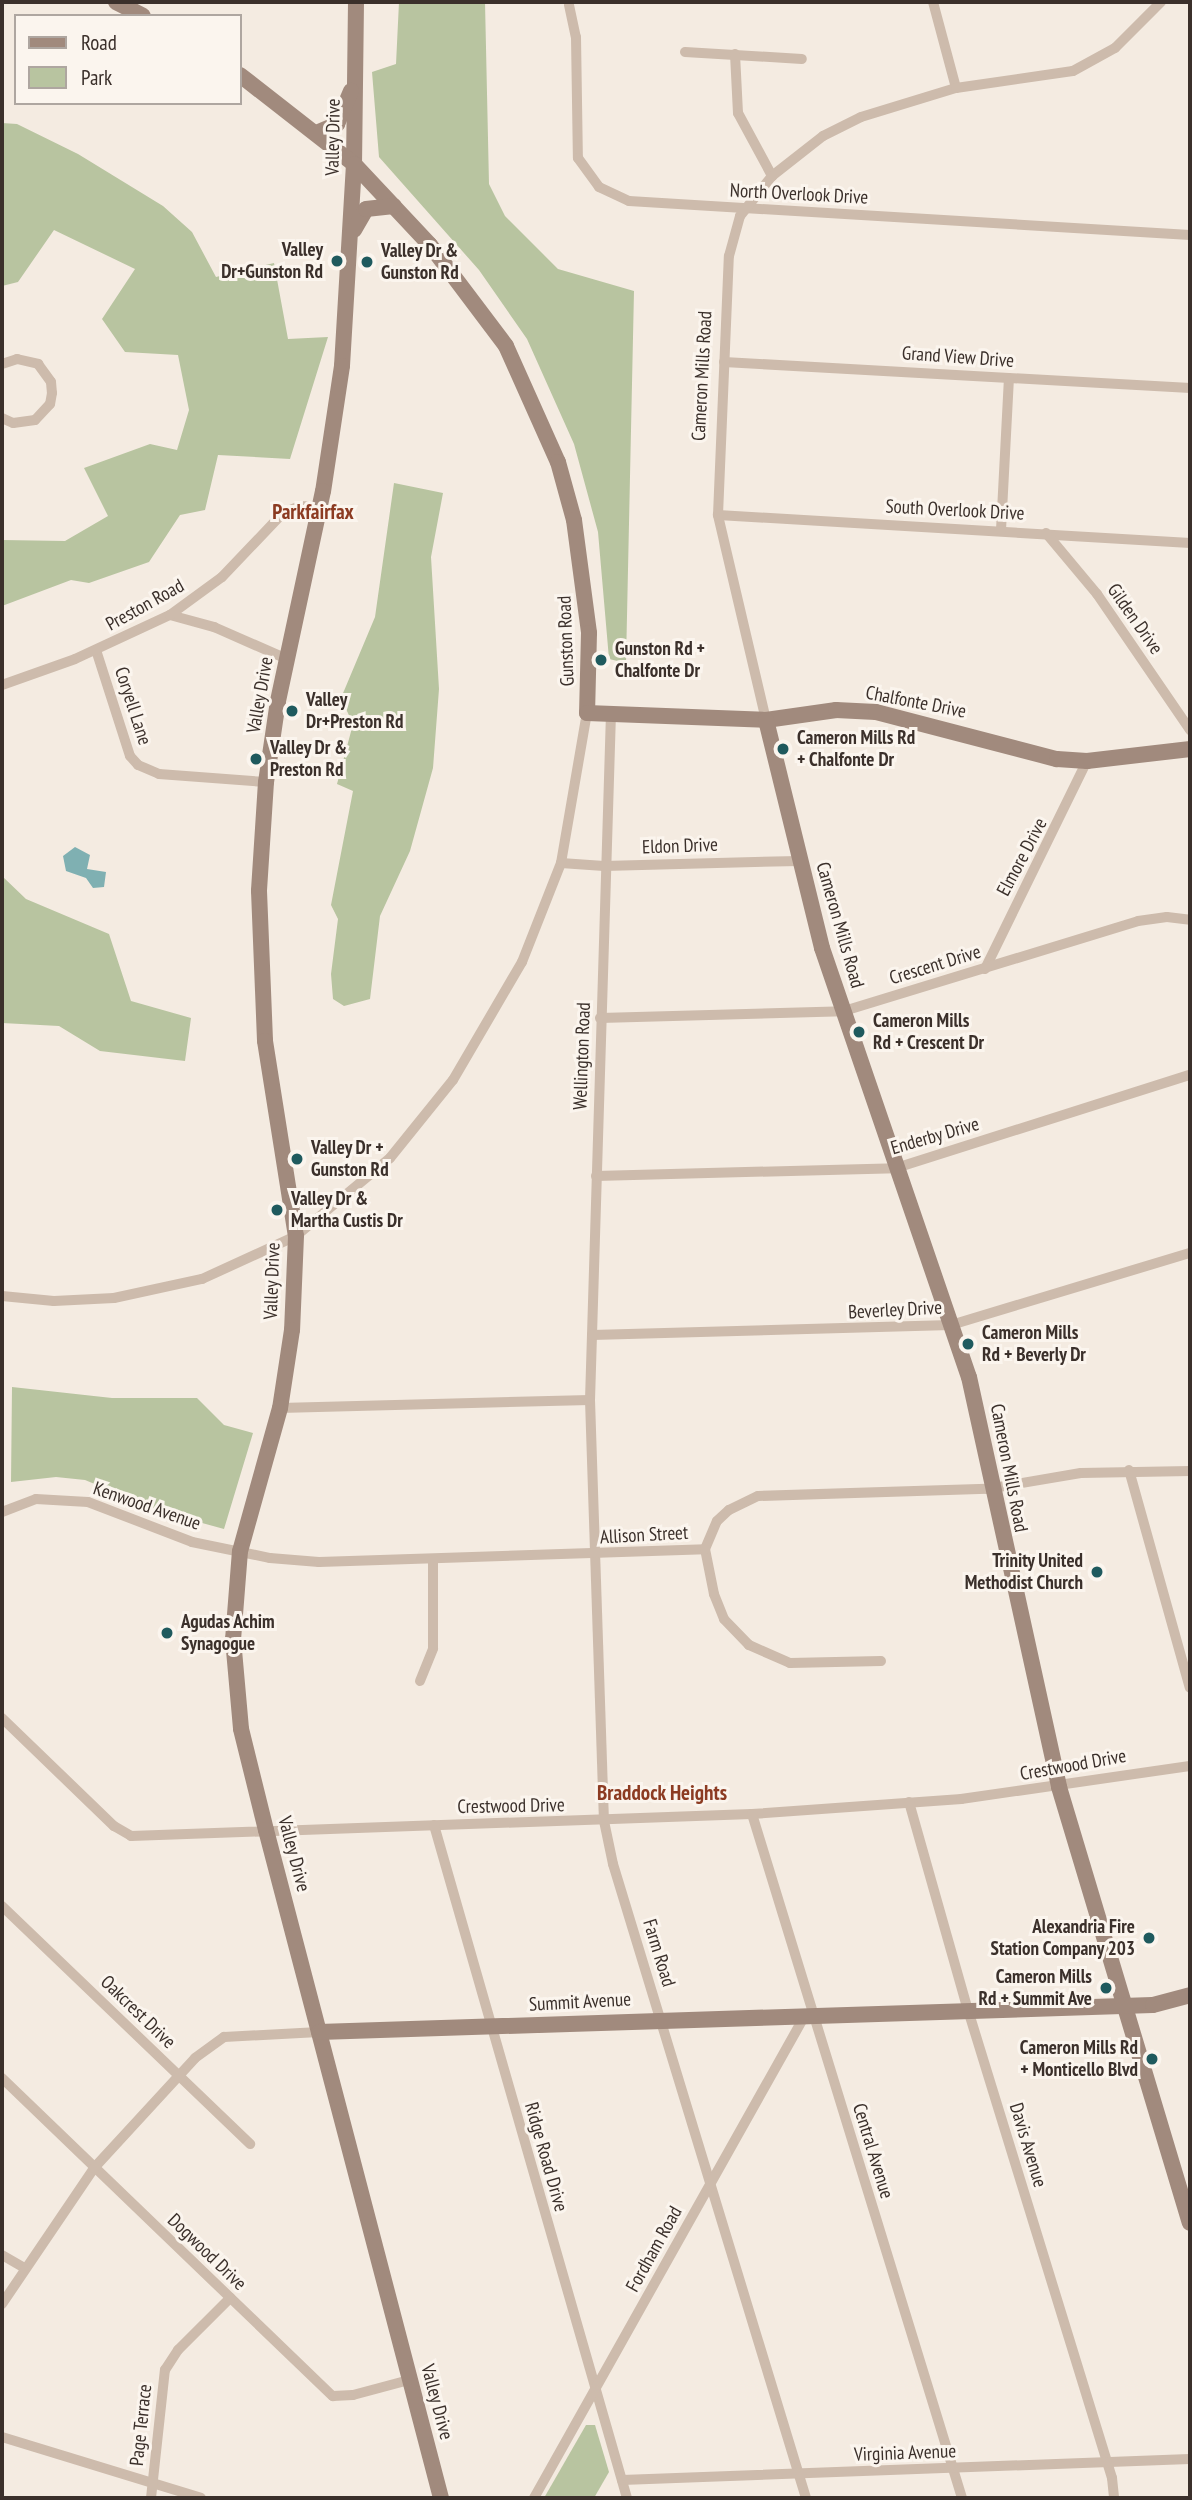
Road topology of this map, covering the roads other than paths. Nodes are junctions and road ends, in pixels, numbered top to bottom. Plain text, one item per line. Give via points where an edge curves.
1 (116, 2) edge
2 (356, 2) edge
3 (933, 2) edge
4 (1141, 2) edge
5 (1161, 2) edge
6 (569, 5) dead end
7 (1151, 12) junction
8 (139, 14) edge
9 (685, 52) dead end
10 (735, 54) junction
11 (802, 59) dead end
12 (242, 77) edge
13 (356, 78) junction
14 (956, 88) junction
15 (316, 133) junction
16 (354, 164) junction
17 (772, 176) junction
18 (394, 205) junction
19 (746, 209) junction
20 (1190, 235) edge
21 (350, 238) junction
22 (724, 362) junction
23 (2, 364) edge
24 (1009, 378) junction
25 (1190, 388) edge
26 (2, 418) edge
27 (319, 507) junction
28 (718, 515) junction
29 (1001, 530) junction
30 (1046, 533) junction
31 (1190, 543) edge
32 (170, 615) junction
33 (96, 650) junction
34 (287, 659) junction
35 (2, 685) edge
36 (587, 713) junction
37 (611, 713) junction
38 (766, 720) junction
39 (1190, 730) edge
40 (1190, 749) edge
41 (1087, 761) junction
42 (267, 782) junction
43 (799, 860) junction
44 (561, 863) junction
45 (604, 866) junction
46 (1190, 920) edge
47 (985, 969) junction
48 (844, 1011) junction
49 (600, 1018) junction
50 (1190, 1075) edge
51 (896, 1168) junction
52 (596, 1176) junction
53 (296, 1236) junction
54 (1190, 1253) edge
55 (2, 1296) edge
56 (951, 1325) junction
57 (592, 1335) junction
58 (590, 1400) junction
59 (280, 1408) junction
60 (1129, 1470) junction
61 (1190, 1471) edge
62 (991, 1488) junction
63 (2, 1512) edge
64 (705, 1549) junction
65 (240, 1551) junction
66 (595, 1555) junction
67 (433, 1560) junction
68 (881, 1661) dead end
69 (420, 1681) dead end
70 (1190, 1688) edge
71 (2, 1718) edge
72 (1190, 1766) edge
73 (1059, 1787) junction
74 (909, 1802) junction
75 (752, 1814) junction
76 (604, 1821) junction
77 (434, 1825) junction
78 (266, 1830) junction
79 (2, 1906) edge
80 (1190, 1996) edge
81 (1123, 2003) junction
82 (968, 2010) junction
83 (808, 2016) junction
84 (661, 2020) junction
85 (490, 2027) junction
86 (319, 2032) junction
87 (179, 2076) junction
88 (2, 2078) edge
89 (250, 2144) dead end
90 (94, 2168) junction
91 (710, 2183) junction
92 (1190, 2223) edge
93 (2, 2255) edge
94 (23, 2267) junction
95 (230, 2298) junction
96 (2, 2304) edge
97 (409, 2380) junction
98 (595, 2390) junction
99 (2, 2437) edge
100 (1190, 2459) edge
101 (1108, 2463) junction
102 (953, 2469) junction
103 (799, 2474) junction
104 (622, 2480) junction
105 (152, 2483) junction
106 (150, 2498) edge
107 (201, 2498) edge
108 (441, 2498) edge
109 (534, 2498) edge
110 (627, 2498) edge
111 (806, 2498) edge
112 (962, 2498) edge
113 (1114, 2498) edge

1 - 8 street
2 - 13 street, Valley Drive
3 - 14 street
4 - 7 street
5 - 7 street, Cameron Mills Road
6 - 19 street, North Overlook Drive via 576,37 575,142 584,170 599,187 629,201
7 - 14 street, Cameron Mills Road via 1115,48 1073,71
9 - 10 street
10 - 11 street
10 - 17 street via 738,113
12 - 15 street, Gunston Road
13 - 15 street via 340,120
13 - 16 street, Valley Drive
14 - 17 street, Cameron Mills Road via 861,117 823,136
15 - 16 street, Gunston Road
16 - 18 street, Gunston Road
16 - 21 street, Valley Drive
17 - 19 street, Cameron Mills Road
18 - 21 street via 366,209
18 - 36 street, Gunston Road via 494,326 533,398 558,462 582,561 591,676
19 - 20 street, North Overlook Drive
19 - 22 street, Cameron Mills Road via 733,233 729,256
21 - 27 street, Valley Drive via 342,366
22 - 24 street, Grand View Drive
22 - 28 street, Cameron Mills Road
23 - 26 street via 17,359 38,364 46,372 52,393 50,404 35,420 13,423
24 - 25 street, Grand View Drive
24 - 29 street
27 - 32 street, Preston Road via 300,506 283,513 231,568
27 - 34 street, Valley Drive
28 - 29 street, South Overlook Drive
28 - 38 street, Cameron Mills Road
29 - 30 street, South Overlook Drive
30 - 31 street, South Overlook Drive
30 - 39 street, Gilden Drive via 1097,594
32 - 33 street, Preston Road
32 - 34 street via 214,627
33 - 35 street, Preston Road
33 - 42 street, Coryell Lane via 130,756 138,765 159,774
34 - 42 street, Valley Drive
36 - 37 street, Chalfonte Drive
36 - 44 street, Gunston Road
37 - 38 street, Chalfonte Drive
37 - 45 street, Wellington Road
38 - 41 street, Chalfonte Drive via 836,710 876,712 1057,759
38 - 43 street, Cameron Mills Road
40 - 41 street, Chalfonte Drive
41 - 47 street, Elmore Drive
42 - 53 street, Valley Drive via 259,972 265,1041
43 - 45 street, Eldon Drive
43 - 48 street, Cameron Mills Road
44 - 45 street, Eldon Drive
44 - 53 street, Gunston Road via 505,997 453,1080 390,1158
45 - 49 street, Wellington Road
46 - 47 street, Crescent Drive via 1167,917 1138,922
47 - 48 street, Crescent Drive
48 - 49 street, Crescent Drive
48 - 51 street, Cameron Mills Road
49 - 52 street, Wellington Road
50 - 51 street, Enderby Drive
51 - 52 street, Enderby Drive
51 - 56 street, Cameron Mills Road
52 - 57 street, Wellington Road
53 - 55 street, Gunston Road via 231,1268 152,1292 74,1301
53 - 59 street, Valley Drive via 292,1329
54 - 56 street, Beverley Drive
56 - 57 street, Beverley Drive
56 - 62 street, Cameron Mills Road via 977,1410
57 - 58 street, Wellington Road
58 - 59 street
58 - 66 street, Farm Road
59 - 65 street, Valley Drive
60 - 61 street, Allison Street
60 - 62 street, Allison Street
60 - 70 street
62 - 64 street, Allison Street via 758,1496 729,1510 718,1521
62 - 73 street, Cameron Mills Road
63 - 65 street, Kenwood Avenue via 30,1500 89,1502 166,1533
64 - 66 street, Allison Street
64 - 68 street via 724,1619 756,1650 797,1663
65 - 67 street, Allison Street via 319,1562
65 - 78 street, Valley Drive via 233,1639 237,1695
66 - 67 street, Allison Street
66 - 76 street, Farm Road
67 - 69 street via 433,1648
71 - 78 street, Crestwood Drive via 114,1826 131,1836
72 - 73 street, Crestwood Drive
73 - 74 street, Crestwood Drive
73 - 81 street, Cameron Mills Road
74 - 75 street, Crestwood Drive
74 - 82 street, Davis Avenue
75 - 76 street, Crestwood Drive
75 - 83 street, Central Avenue
76 - 77 street, Crestwood Drive
76 - 84 street, Farm Road
77 - 78 street, Crestwood Drive
77 - 85 street, Ridge Road Drive
78 - 86 street, Valley Drive
79 - 87 street, Oakcrest Drive
80 - 81 street, Summit Avenue via 1153,2005
81 - 82 street, Summit Avenue
81 - 92 street, Cameron Mills Road
82 - 83 street, Summit Avenue
82 - 101 street, Davis Avenue
83 - 84 street, Summit Avenue
83 - 91 street, Fordham Road
83 - 102 street, Central Avenue
84 - 85 street, Summit Avenue
84 - 91 street, Farm Road
85 - 86 street, Summit Avenue
85 - 98 street, Ridge Road Drive
86 - 87 street, Summit Avenue via 225,2037
86 - 97 street, Valley Drive
87 - 89 street, Oakcrest Drive
87 - 90 street, Summit Avenue
88 - 90 street, Dogwood Drive
90 - 94 street, Summit Avenue
90 - 95 street, Dogwood Drive
91 - 98 street, Fordham Road
91 - 103 street, Farm Road
93 - 94 street
94 - 96 street, Summit Avenue
95 - 97 street, Dogwood Drive via 333,2396
95 - 105 street, Page Terrace via 178,2350 165,2370
97 - 108 street, Valley Drive
98 - 104 street, Ridge Road Drive
98 - 109 street, Fordham Road
99 - 105 street
100 - 101 street, Virginia Avenue
101 - 102 street, Virginia Avenue
101 - 113 street, Davis Avenue
102 - 103 street, Virginia Avenue
102 - 112 street, Central Avenue
103 - 104 street, Virginia Avenue
103 - 111 street, Farm Road
104 - 110 street, Ridge Road Drive
105 - 106 street, Page Terrace
105 - 107 street

